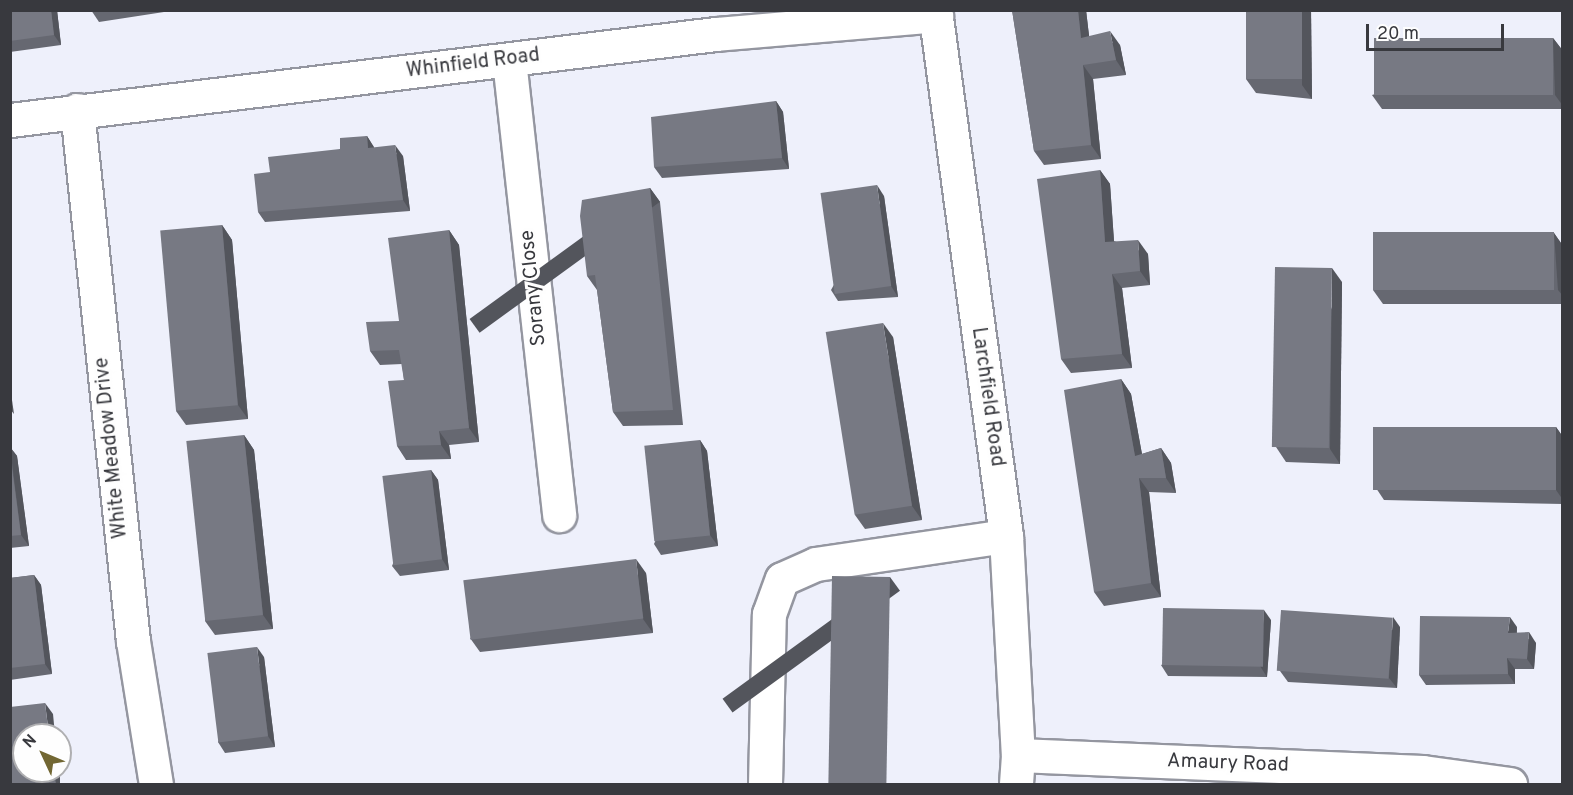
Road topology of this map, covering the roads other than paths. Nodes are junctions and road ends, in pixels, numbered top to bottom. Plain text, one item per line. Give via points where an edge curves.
1 (935, 13) edge
2 (509, 60) junction
3 (77, 110) junction
4 (10, 120) edge
5 (559, 515) dead end
6 (1006, 536) junction
7 (1017, 770) edge
8 (1423, 778) edge
9 (156, 784) edge
10 (765, 784) edge
11 (1510, 784) edge

1 - 2 street, Whinfield Road via 716,34
1 - 6 street, Larchfield Road
2 - 3 street, Whinfield Road
2 - 5 street, Sorany Close
3 - 4 street, Whinfield Road
3 - 9 street, White Meadow Drive via 133,641
6 - 7 street, Larchfield Road
6 - 10 street via 816,564 782,579 769,614
7 - 8 street, Amaury Road
8 - 11 street, Amaury Road

